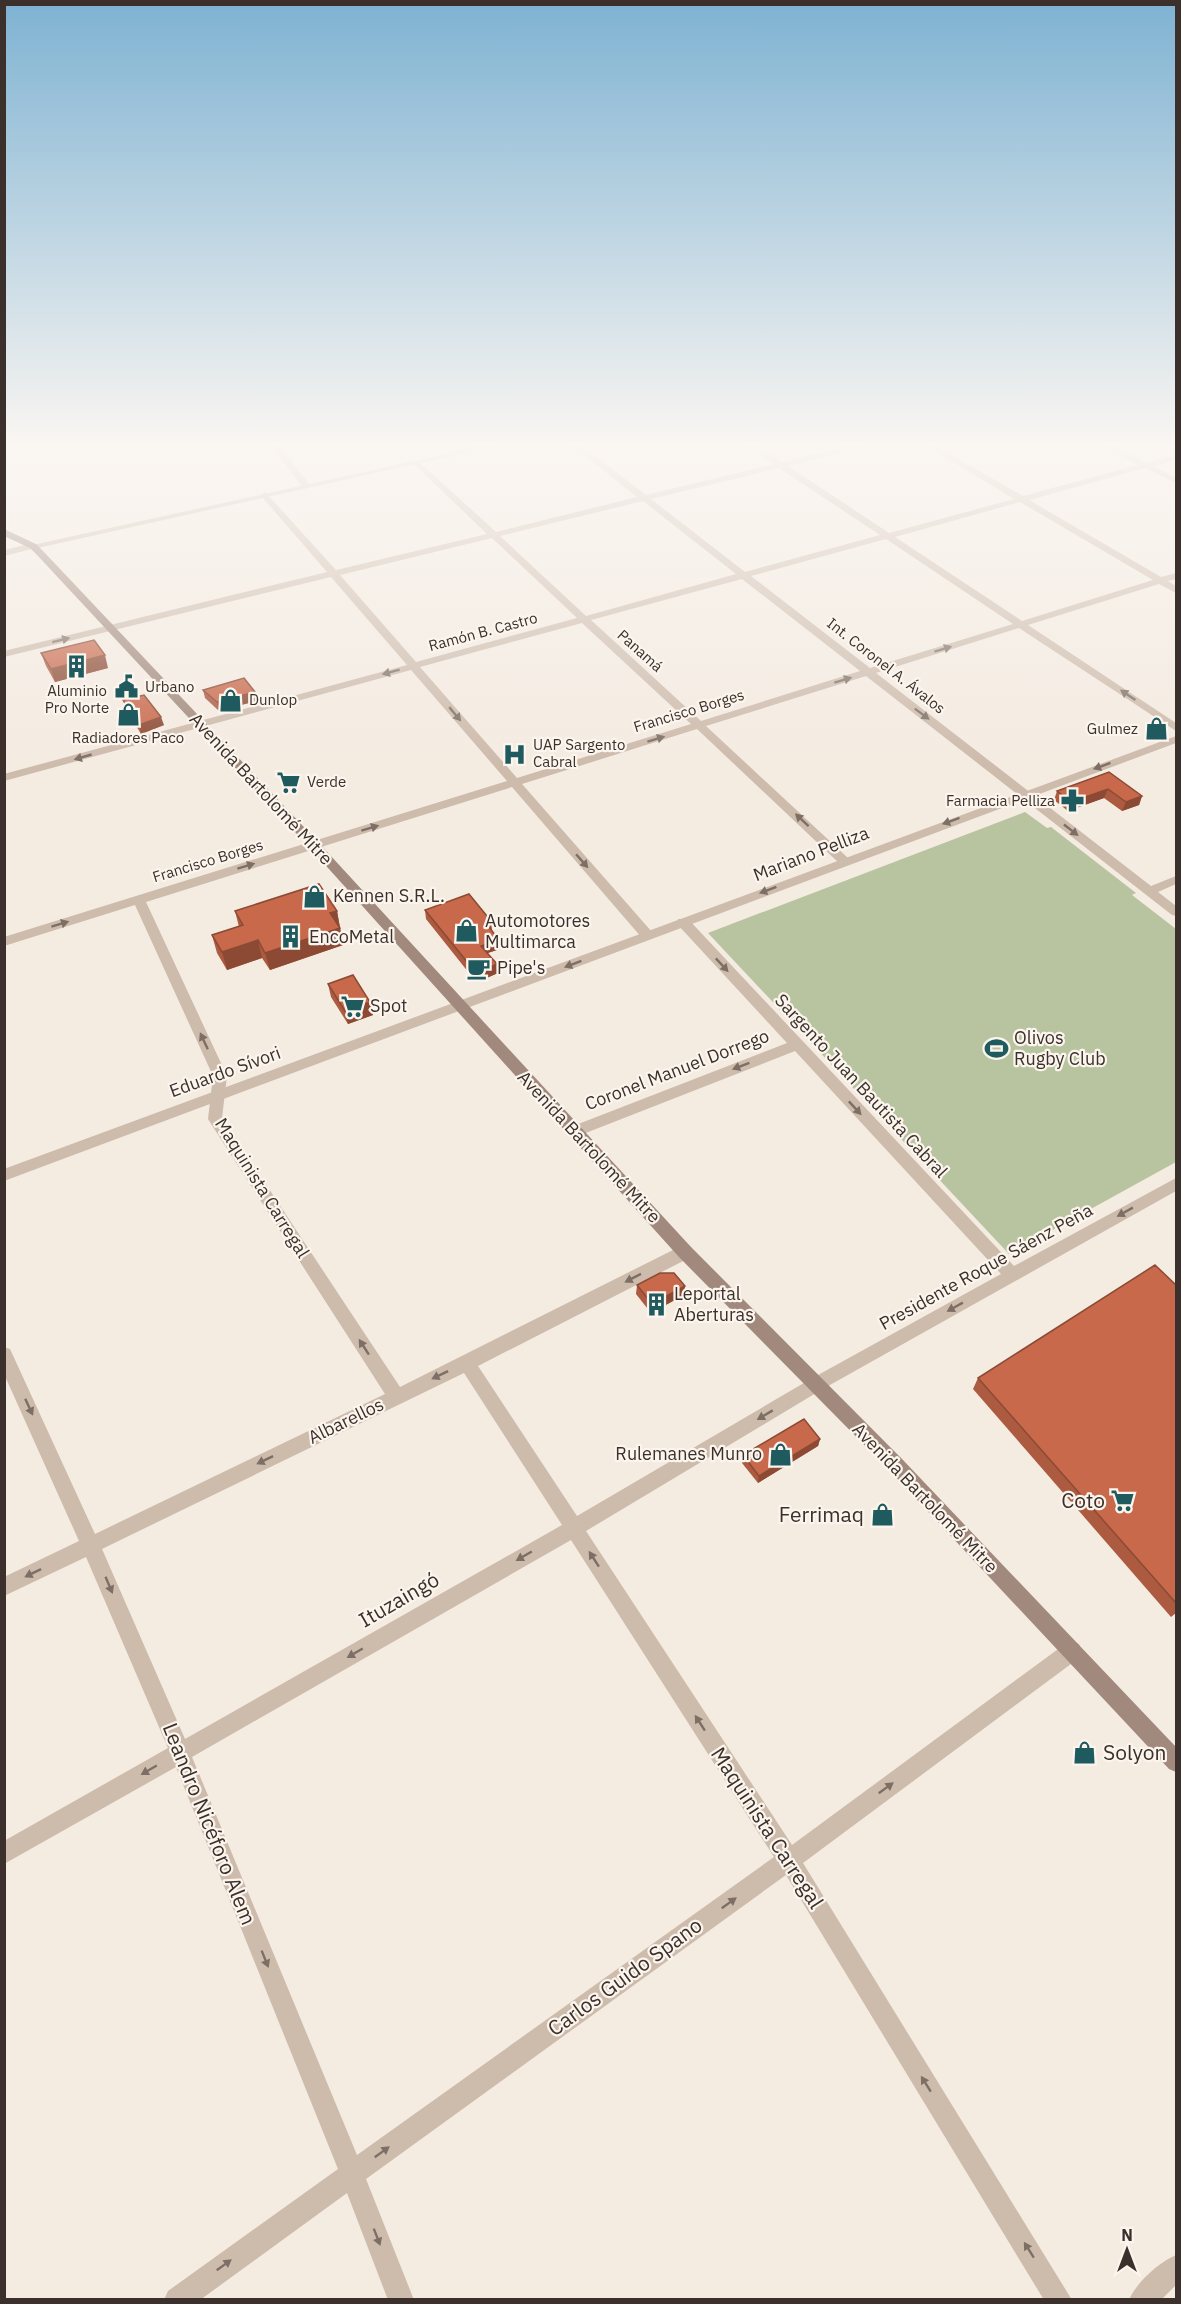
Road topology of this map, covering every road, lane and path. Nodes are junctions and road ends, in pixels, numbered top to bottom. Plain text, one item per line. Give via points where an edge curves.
1 (39, 553) edge
2 (314, 553) edge
3 (418, 553) edge
4 (512, 553) edge
5 (713, 553) edge
6 (830, 553) edge
7 (913, 553) edge
8 (1113, 553) edge
9 (332, 574) junction
10 (1176, 576) edge
11 (744, 577) junction
12 (1162, 581) junction
13 (1176, 590) edge
14 (584, 620) junction
15 (1023, 625) junction
16 (109, 628) junction
17 (4, 654) edge
18 (414, 666) junction
19 (867, 673) junction
20 (200, 724) junction
21 (701, 725) junction
22 (1176, 728) edge
23 (1176, 739) edge
24 (4, 778) edge
25 (514, 783) junction
26 (1025, 794) junction
27 (314, 845) junction
28 (844, 861) junction
29 (1176, 880) edge
30 (1149, 891) junction
31 (139, 900) junction
32 (1176, 912) edge
33 (683, 922) junction
34 (647, 935) junction
35 (4, 942) edge
36 (460, 1007) junction
37 (796, 1045) junction
38 (217, 1096) junction
39 (573, 1132) junction
40 (4, 1175) edge
41 (1176, 1184) edge
42 (685, 1252) junction
43 (1012, 1275) junction
44 (4, 1354) edge
45 (467, 1363) junction
46 (815, 1385) junction
47 (396, 1396) junction
48 (574, 1528) junction
49 (92, 1545) junction
50 (4, 1587) edge
51 (1072, 1651) junction
52 (180, 1753) junction
53 (1176, 1759) edge
54 (4, 1852) edge
55 (789, 1860) junction
56 (352, 2173) junction
57 (1176, 2268) edge
58 (177, 2300) edge
59 (400, 2300) edge
60 (1059, 2300) edge
61 (1142, 2300) edge

1 - 16 main road, Avenida Bartolomé Mitre
2 - 9 street
3 - 9 street
4 - 14 street, Panamá
5 - 11 street, Int. Coronel A. Ávalos
6 - 11 street, Ramón B. Castro
7 - 15 street
8 - 12 street
9 - 16 street
9 - 18 street
10 - 12 street, Francisco Borges
11 - 14 street, Ramón B. Castro
11 - 19 street, Int. Coronel A. Ávalos
12 - 13 street
12 - 15 street, Francisco Borges
14 - 18 street, Ramón B. Castro
14 - 21 street, Panamá
19 -> 15 street, Francisco Borges
22 -> 15 street
17 -> 16 street
16 - 20 main road, Avenida Bartolomé Mitre
18 -> 20 street, Ramón B. Castro
18 -> 25 street
21 -> 19 street, Francisco Borges
19 -> 26 street, Int. Coronel A. Ávalos
20 -> 24 street, Ramón B. Castro
20 - 27 main road, Avenida Bartolomé Mitre
25 -> 21 street, Francisco Borges
28 -> 21 street, Panamá
23 -> 26 street, Mariano Pelliza
27 -> 25 street, Francisco Borges
25 -> 34 street
26 -> 28 street, Mariano Pelliza
26 -> 30 street, Int. Coronel A. Ávalos
31 -> 27 street, Francisco Borges
27 - 36 main road, Avenida Bartolomé Mitre
28 -> 33 street, Mariano Pelliza
29 - 30 street
30 - 32 street, Int. Coronel A. Ávalos
35 -> 31 street, Francisco Borges
38 -> 31 street, Maquinista Carregal via 220,1076
33 - 34 street, Mariano Pelliza
33 -> 37 street, Sargento Juan Bautista Cabral
34 -> 36 street, Mariano Pelliza
36 - 38 street, Eduardo Sívori
36 - 39 main road, Avenida Bartolomé Mitre
37 -> 39 street, Coronel Manuel Dorrego
37 -> 43 street, Sargento Juan Bautista Cabral
38 - 40 street, Eduardo Sívori
47 -> 38 street, Maquinista Carregal via 214,1119
39 - 42 main road, Avenida Bartolomé Mitre
41 -> 43 street, Presidente Roque Sáenz Peña
42 -> 45 street, Albarellos
42 - 46 main road, Avenida Bartolomé Mitre
43 -> 46 street, Presidente Roque Sáenz Peña
44 -> 49 street, Leandro Nicéforo Alem
45 -> 47 street, Albarellos
45 - 48 street, Maquinista Carregal
46 -> 48 street, Ituzaingó
46 - 51 main road, Avenida Bartolomé Mitre
47 -> 49 street, Albarellos
48 -> 52 street, Ituzaingó
55 -> 48 street, Maquinista Carregal
49 -> 50 street, Albarellos
49 -> 52 street, Leandro Nicéforo Alem
51 - 53 main road, Avenida Bartolomé Mitre
55 -> 51 street, Carlos Guido Spano
52 -> 54 street, Ituzaingó
52 -> 56 street, Leandro Nicéforo Alem
56 -> 55 street, Carlos Guido Spano
60 -> 55 street, Maquinista Carregal
58 -> 56 street, Carlos Guido Spano
56 -> 59 street, Leandro Nicéforo Alem
57 - 61 street

